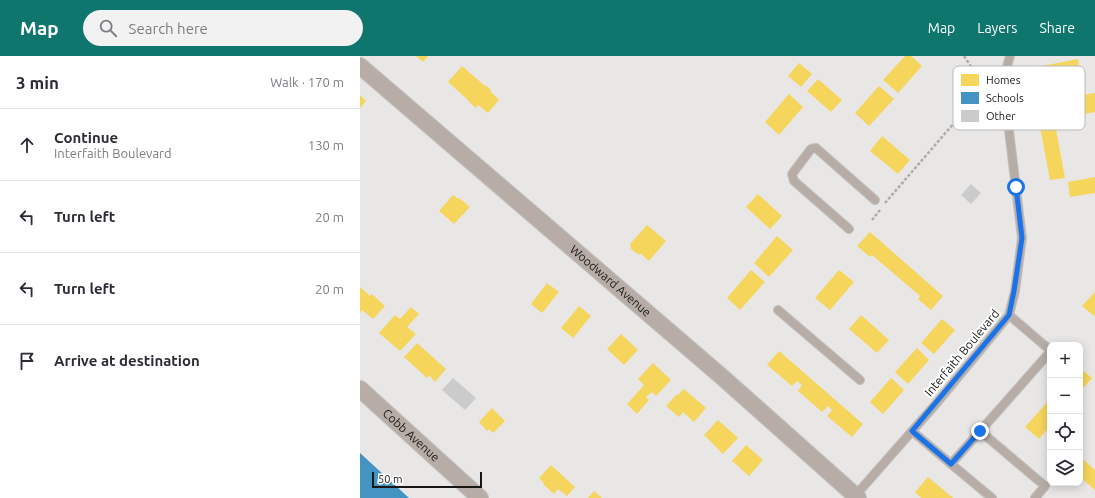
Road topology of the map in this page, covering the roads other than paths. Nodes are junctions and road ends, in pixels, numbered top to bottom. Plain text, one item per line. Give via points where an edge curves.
1 (1010, 56) edge
2 (360, 66) edge
3 (1007, 66) edge
4 (1009, 130) edge
5 (875, 200) dead end
6 (849, 229) dead end
7 (778, 310) dead end
8 (1009, 315) junction
9 (1047, 348) edge
10 (1047, 354) edge
11 (860, 380) dead end
12 (360, 389) edge
13 (912, 431) junction
14 (980, 431) junction
15 (951, 464) junction
16 (857, 497) edge
17 (480, 498) edge
18 (992, 498) edge
19 (1035, 498) edge

1 - 3 lane, Interfaith Boulevard
2 - 16 street, Woodward Avenue via 721,376
4 - 8 lane, Interfaith Boulevard via 1022,238
5 - 6 lane via 816,148 811,149 792,174 794,181
7 - 11 lane
8 - 9 lane
8 - 13 lane, Interfaith Boulevard
10 - 14 lane
12 - 17 street, Cobb Avenue
13 - 15 lane
13 - 16 lane, Interfaith Boulevard
14 - 15 lane
14 - 19 lane via 1045,486
15 - 18 lane

